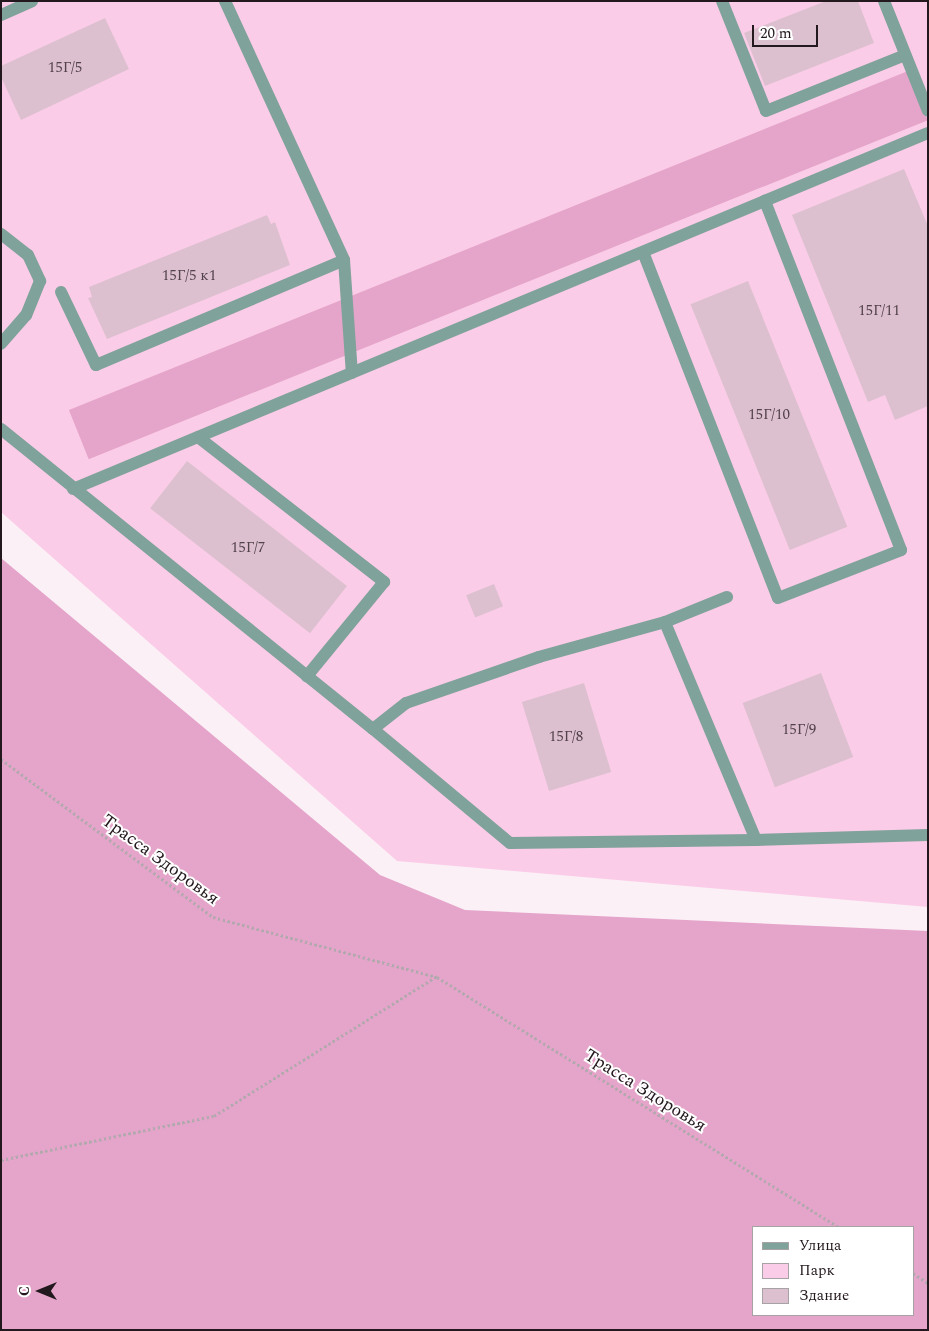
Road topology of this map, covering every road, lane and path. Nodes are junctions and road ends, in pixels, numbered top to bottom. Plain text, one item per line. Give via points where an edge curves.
1 (32, 1) edge
2 (225, 1) edge
3 (722, 1) edge
4 (884, 1) edge
5 (1, 15) edge
6 (905, 55) junction
7 (928, 111) edge
8 (928, 133) edge
9 (764, 201) junction
10 (1, 234) edge
11 (643, 252) junction
12 (344, 260) junction
13 (62, 292) dead end
14 (1, 344) edge
15 (352, 373) junction
16 (1, 429) edge
17 (198, 437) junction
18 (73, 490) junction
19 (726, 598) dead end
20 (665, 622) junction
21 (307, 676) junction
22 (373, 729) junction
23 (1, 760) edge
24 (928, 835) edge
25 (756, 840) junction
26 (437, 977) junction
27 (1, 1160) edge
28 (836, 1226) edge
29 (914, 1275) edge
30 (928, 1283) edge

1 - 5 lane
2 - 12 lane
3 - 6 lane via 766,111
4 - 6 lane
6 - 7 lane
8 - 9 lane
9 - 11 lane
9 - 11 lane via 901,550 778,598
10 - 14 lane via 28,255 40,281 26,314
11 - 15 lane
12 - 13 lane via 96,365
12 - 15 lane
15 - 17 lane
16 - 18 lane
17 - 18 lane
17 - 21 lane via 384,582
18 - 21 lane
19 - 20 lane
20 - 22 lane via 539,657 406,703
20 - 25 lane
21 - 22 lane
22 - 25 lane via 510,843
23 - 26 path, Трасса Здоровья via 213,917
24 - 25 lane
26 - 27 path via 214,1116
26 - 28 path, Трасса Здоровья
29 - 30 path

